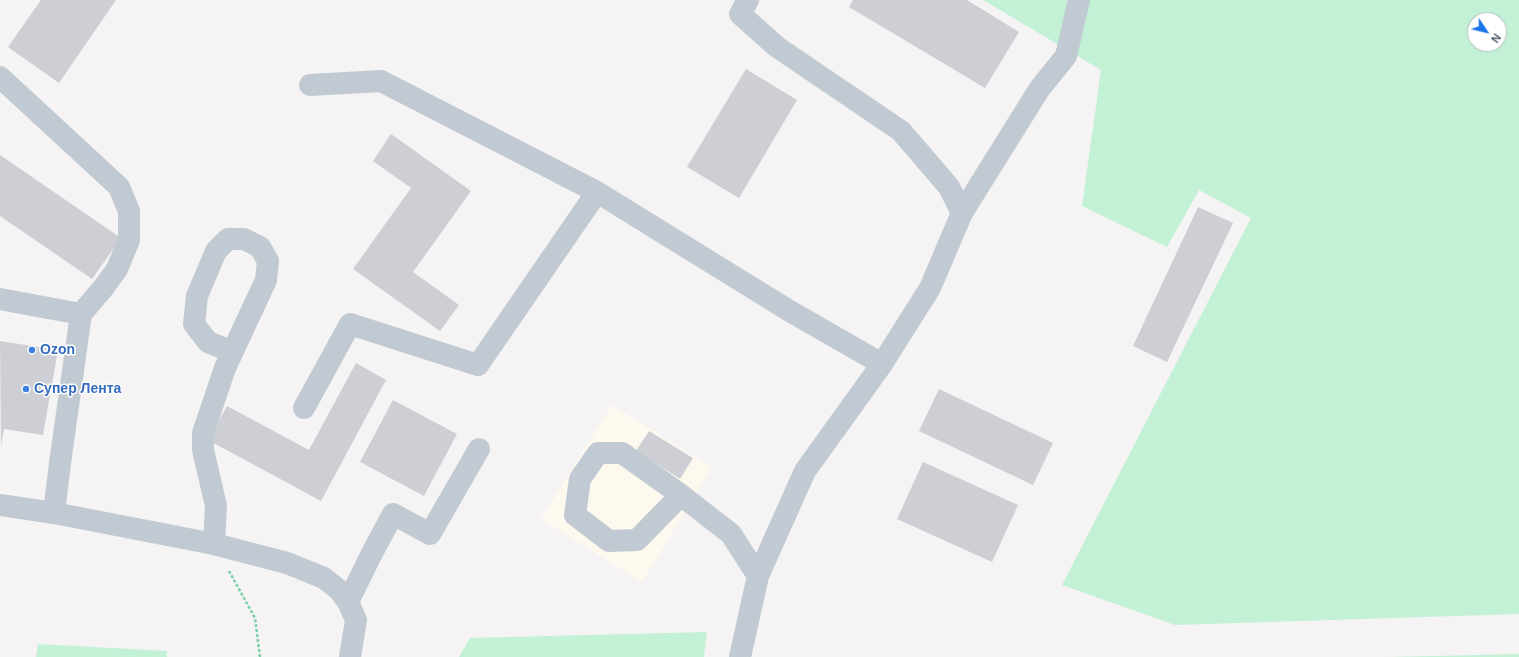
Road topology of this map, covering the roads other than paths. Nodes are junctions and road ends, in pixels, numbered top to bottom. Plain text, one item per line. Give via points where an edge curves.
1 (748, 0) edge
2 (1079, 0) edge
3 (0, 77) edge
4 (310, 85) dead end
5 (597, 192) junction
6 (962, 213) junction
7 (0, 298) edge
8 (81, 314) junction
9 (232, 352) junction
10 (882, 364) junction
11 (304, 408) dead end
12 (479, 449) dead end
13 (681, 495) junction
14 (0, 505) edge
15 (54, 513) junction
16 (214, 544) junction
17 (758, 576) junction
18 (348, 602) junction
19 (350, 657) edge
20 (740, 657) edge

1 - 6 lane via 740,14 777,47 901,131 949,187
2 - 6 lane via 1066,56 1040,88
3 - 8 lane via 119,187 129,211 129,240 117,269
4 - 5 lane via 381,81
5 - 10 lane via 788,310
5 - 11 lane via 478,366 350,324
6 - 10 lane via 930,288
7 - 8 lane
8 - 15 lane
9 - 9 lane via 266,280 268,261 260,247 244,239 228,239 216,251 197,296 194,324 208,342
9 - 16 lane via 203,433 203,450 216,506
10 - 17 lane via 805,471
12 - 18 lane via 430,534 393,514
13 - 13 lane via 622,453 598,453 580,479 575,515 609,541 637,540
13 - 17 lane via 731,534
14 - 15 lane
15 - 16 lane
16 - 18 lane via 286,562 324,578 339,590
17 - 20 lane
18 - 19 lane via 356,620

